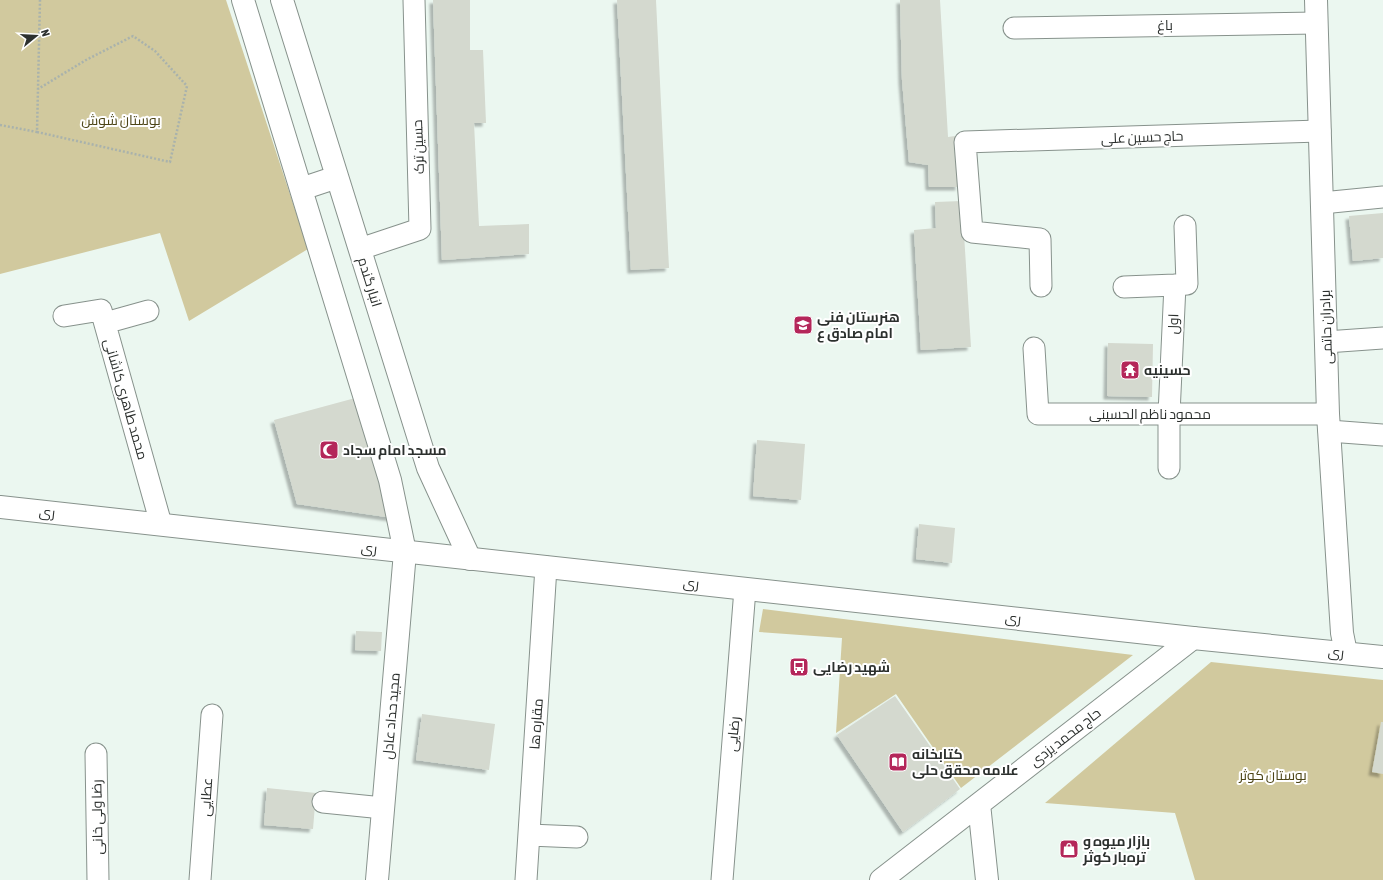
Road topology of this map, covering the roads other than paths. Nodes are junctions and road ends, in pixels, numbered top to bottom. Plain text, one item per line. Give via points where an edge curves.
1 (242, 0) edge
2 (282, 0) edge
3 (414, 0) edge
4 (1316, 0) edge
5 (1316, 23) junction
6 (1014, 28) dead end
7 (1320, 131) junction
8 (337, 177) junction
9 (301, 189) junction
10 (1383, 197) edge
11 (1322, 203) junction
12 (1185, 226) dead end
13 (360, 249) junction
14 (1175, 284) junction
15 (1041, 286) dead end
16 (1124, 287) dead end
17 (148, 311) dead end
18 (64, 316) dead end
19 (105, 323) junction
20 (1383, 338) edge
21 (1326, 342) junction
22 (1034, 348) dead end
23 (1169, 414) junction
24 (1328, 422) junction
25 (1383, 435) edge
26 (1169, 468) dead end
27 (0, 507) edge
28 (161, 524) junction
29 (405, 552) junction
30 (470, 559) junction
31 (546, 567) junction
32 (745, 589) junction
33 (1193, 638) junction
34 (1346, 653) junction
35 (1383, 657) edge
36 (212, 715) dead end
37 (96, 754) dead end
38 (323, 802) dead end
39 (979, 804) junction
40 (383, 808) junction
41 (528, 835) junction
42 (577, 837) dead end
43 (98, 880) edge
44 (200, 880) edge
45 (377, 880) edge
46 (526, 880) edge
47 (722, 880) edge
48 (881, 880) edge
49 (987, 880) edge

1 - 9 street
2 - 8 street, انبار گندم
3 - 13 street, حسین ترک via 420,229
4 - 5 street, برادران حاتمی
5 - 6 street, باغ
5 - 7 street, برادران حاتمی
7 - 11 street, برادران حاتمی
7 - 15 street, حاج حسین علی via 965,142 972,232 1040,238
8 - 9 street
8 - 13 street, انبار گندم
9 - 29 street via 390,480
10 - 11 street
11 - 21 street, برادران حاتمی
12 - 14 street via 1187,284
13 - 30 street, انبار گندم via 428,468
14 - 16 street
14 - 23 street, اول
17 - 19 street
18 - 19 street, محمد طاهری کاشانی via 101,310
19 - 28 street, محمد طاهری کاشانی
20 - 21 street
21 - 24 street, برادران حاتمی
22 - 23 street, محمود ناظم الحسینی via 1038,414
23 - 24 street, محمود ناظم الحسینی
23 - 26 street, اول
24 - 25 street, محمود ناظم الحسینی
24 - 34 street, برادران حاتمی via 1342,634
27 - 28 street, ری
28 - 29 street, ری
29 - 30 street, ری
29 - 40 street, مجید حداد عادل
30 - 31 street, ری
31 - 32 street, ری
31 - 41 street, مقاره ها
32 - 33 street, ری
32 - 47 street, رضایی
33 - 34 street, ری
33 - 39 street, حاج محمد یزدی
34 - 35 street, ری
36 - 44 street, عطایی
37 - 43 street, رضا ولی خانی
38 - 40 street
39 - 48 street, حاج محمد یزدی
39 - 49 street
40 - 45 street, مجید حداد عادل
41 - 42 street
41 - 46 street, مقاره ها

